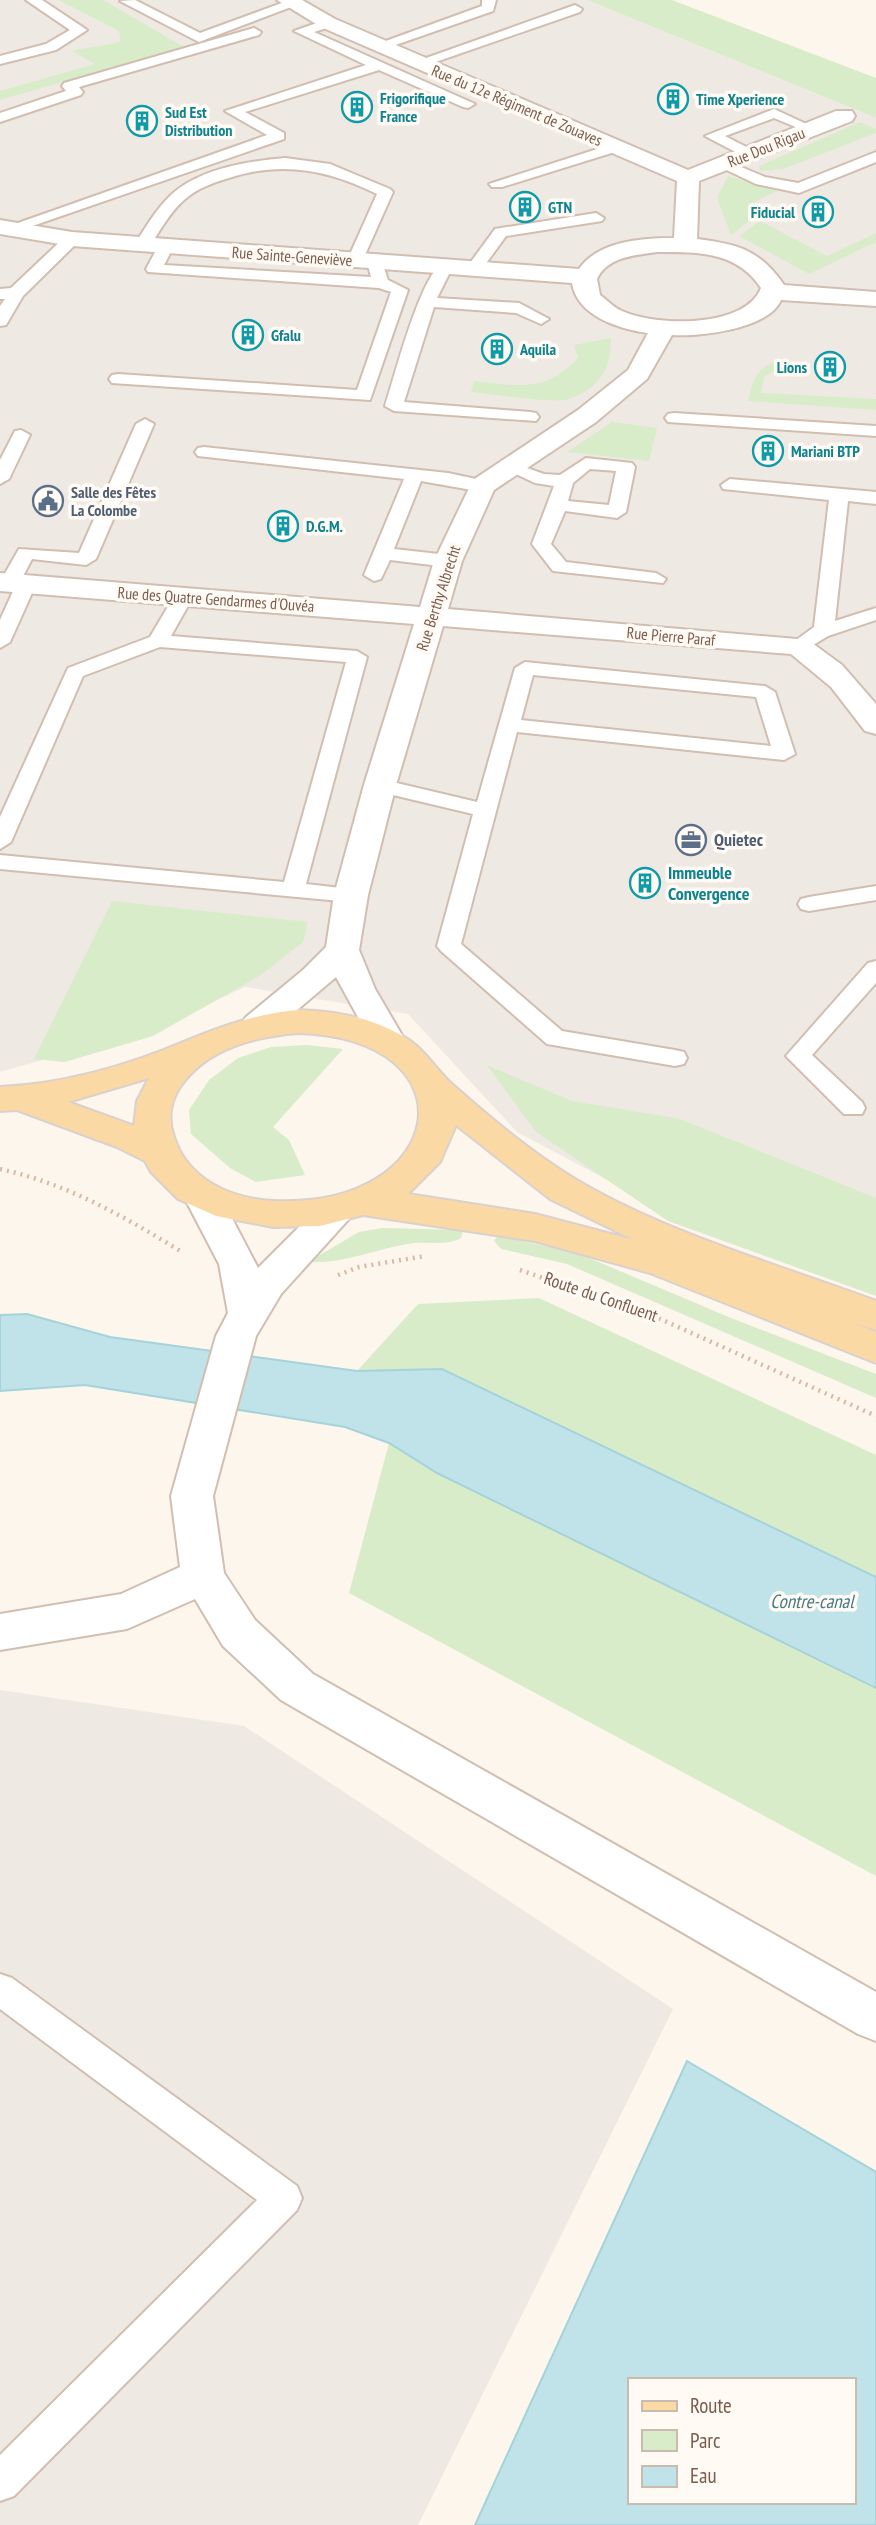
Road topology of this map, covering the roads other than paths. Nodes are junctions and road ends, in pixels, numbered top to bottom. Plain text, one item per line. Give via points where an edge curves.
1 (33, 0) edge
2 (489, 0) edge
3 (127, 1) edge
4 (290, 2) edge
5 (575, 9) dead end
6 (254, 32) dead end
7 (378, 56) junction
8 (0, 60) edge
9 (419, 63) junction
10 (468, 104) dead end
11 (844, 116) dead end
12 (0, 118) edge
13 (810, 129) junction
14 (616, 147) junction
15 (749, 154) junction
16 (876, 157) edge
17 (722, 164) junction
18 (853, 166) junction
19 (876, 173) edge
20 (688, 178) junction
21 (497, 184) dead end
22 (596, 218) dead end
23 (5, 228) edge
24 (72, 239) junction
25 (154, 245) junction
26 (685, 245) junction
27 (444, 268) junction
28 (370, 269) junction
29 (473, 270) junction
30 (585, 277) junction
31 (773, 292) junction
32 (8, 293) edge
33 (876, 299) edge
34 (427, 302) junction
35 (541, 319) dead end
36 (0, 321) edge
37 (663, 328) junction
38 (118, 379) dead end
39 (530, 417) dead end
40 (674, 418) dead end
41 (145, 424) dead end
42 (876, 431) edge
43 (21, 435) dead end
44 (204, 452) dead end
45 (510, 467) junction
46 (415, 474) junction
47 (0, 479) edge
48 (564, 481) junction
49 (730, 485) dead end
50 (483, 486) junction
51 (839, 495) junction
52 (876, 498) edge
53 (558, 505) junction
54 (0, 551) edge
55 (26, 553) junction
56 (383, 553) junction
57 (448, 561) junction
58 (374, 575) dead end
59 (656, 579) dead end
60 (11, 583) edge
61 (183, 597) junction
62 (876, 614) edge
63 (432, 616) junction
64 (2, 631) edge
65 (810, 639) junction
66 (158, 641) junction
67 (507, 725) junction
68 (876, 725) edge
69 (380, 785) junction
70 (485, 810) junction
71 (0, 842) edge
72 (0, 862) edge
73 (293, 889) junction
74 (876, 893) edge
75 (351, 895) junction
76 (809, 904) dead end
77 (342, 950) junction
78 (876, 968) edge
79 (258, 1026) junction
80 (388, 1042) junction
81 (201, 1048) junction
82 (675, 1058) dead end
83 (432, 1086) junction
84 (11, 1099) edge
85 (852, 1108) dead end
86 (160, 1153) junction
87 (202, 1195) junction
88 (352, 1206) junction
89 (876, 1316) edge
90 (241, 1323) junction
91 (876, 1348) edge
92 (203, 1576) junction
93 (0, 1632) edge
94 (0, 1989) edge
95 (876, 2018) edge
96 (0, 2482) edge

1 - 8 lane via 80,30 51,47
2 - 7 lane via 488,8
3 - 4 lane via 199,38
4 - 7 street, Rue du 12e Régiment de Zouaves
5 - 9 lane
6 - 12 lane via 69,86 76,92
7 - 9 street, Rue du 12e Régiment de Zouaves
7 - 10 lane
7 - 23 lane via 232,111 279,136
9 - 14 street, Rue du 12e Régiment de Zouaves
11 - 13 street, Rue Dou Rigau
13 - 15 street, Rue Dou Rigau
13 - 15 lane via 774,113 712,136
14 - 20 street, Rue du 12e Régiment de Zouaves
14 - 21 lane
15 - 17 street, Rue Dou Rigau
16 - 18 lane
17 - 18 lane via 761,181 799,188
17 - 20 street, Rue Dou Rigau
18 - 19 lane
20 - 26 street
22 - 29 lane via 500,232
23 - 24 street, Rue Sainte-Geneviève
24 - 25 street, Rue Sainte-Geneviève
24 - 32 lane
25 - 28 street, Rue Sainte-Geneviève
25 - 28 lane via 154,269
25 - 28 lane via 174,201 195,185 246,166 301,162 351,174 385,192
26 - 30 street via 657,245 610,256
26 - 31 street via 726,252 758,266 770,279
27 - 28 street, Rue Sainte-Geneviève
27 - 29 street, Rue Sainte-Geneviève
27 - 34 lane
28 - 38 lane via 400,290 364,396
29 - 30 street, Rue Sainte-Geneviève
30 - 37 street via 585,290 594,303 635,323
31 - 33 street
31 - 37 street via 766,306 750,317 725,325
32 - 36 lane
34 - 35 lane via 519,308
34 - 39 lane via 394,406
37 - 45 street, Rue Berthy Albrecht via 638,374 587,416
40 - 42 lane
41 - 55 lane via 86,559
43 - 47 lane
44 - 46 lane
45 - 48 lane via 541,479
45 - 50 street, Rue Berthy Albrecht
46 - 50 lane
46 - 56 lane
48 - 53 lane
48 - 53 lane via 586,463 626,467 617,512
49 - 51 lane
50 - 57 street, Rue Berthy Albrecht
51 - 52 lane
51 - 65 lane
53 - 59 lane via 541,544 560,567
54 - 55 lane
55 - 60 lane
56 - 57 lane
56 - 58 lane
57 - 63 street, Rue Berthy Albrecht
60 - 61 street, Rue des Quatre Gendarmes d'Ouvéa
60 - 64 lane
61 - 63 street, Rue des Quatre Gendarmes d'Ouvéa
61 - 66 lane
62 - 65 lane
63 - 65 street, Rue Pierre Paraf
63 - 69 street, Rue Berthy Albrecht
65 - 68 street, Rue Pierre Paraf
66 - 71 lane via 75,673
66 - 73 lane via 357,657
67 - 67 lane via 525,668 765,692 784,754
67 - 70 lane
69 - 70 lane
69 - 75 street, Rue Berthy Albrecht
70 - 82 lane via 449,946 555,1038
72 - 73 lane
73 - 75 lane
74 - 76 lane
75 - 77 street, Rue Berthy Albrecht
77 - 79 street
77 - 80 street
78 - 85 lane via 799,1056
79 - 80 main road via 304,1021 349,1027
79 - 81 main road
80 - 83 main road via 415,1062
81 - 84 main road via 141,1068
81 - 86 main road via 174,1069 157,1096 152,1125
83 - 88 main road via 439,1112 435,1138 426,1155 397,1185
83 - 89 main road via 525,1163 594,1206
84 - 86 main road via 117,1133
86 - 87 main road via 176,1176
87 - 88 main road via 255,1212 290,1216
87 - 90 street via 238,1264
88 - 90 street via 277,1271
88 - 91 main road via 483,1217 591,1241 692,1274
90 - 92 street via 192,1496
92 - 93 street via 127,1611
92 - 95 street via 239,1633 298,1687
94 - 96 lane via 284,2197

